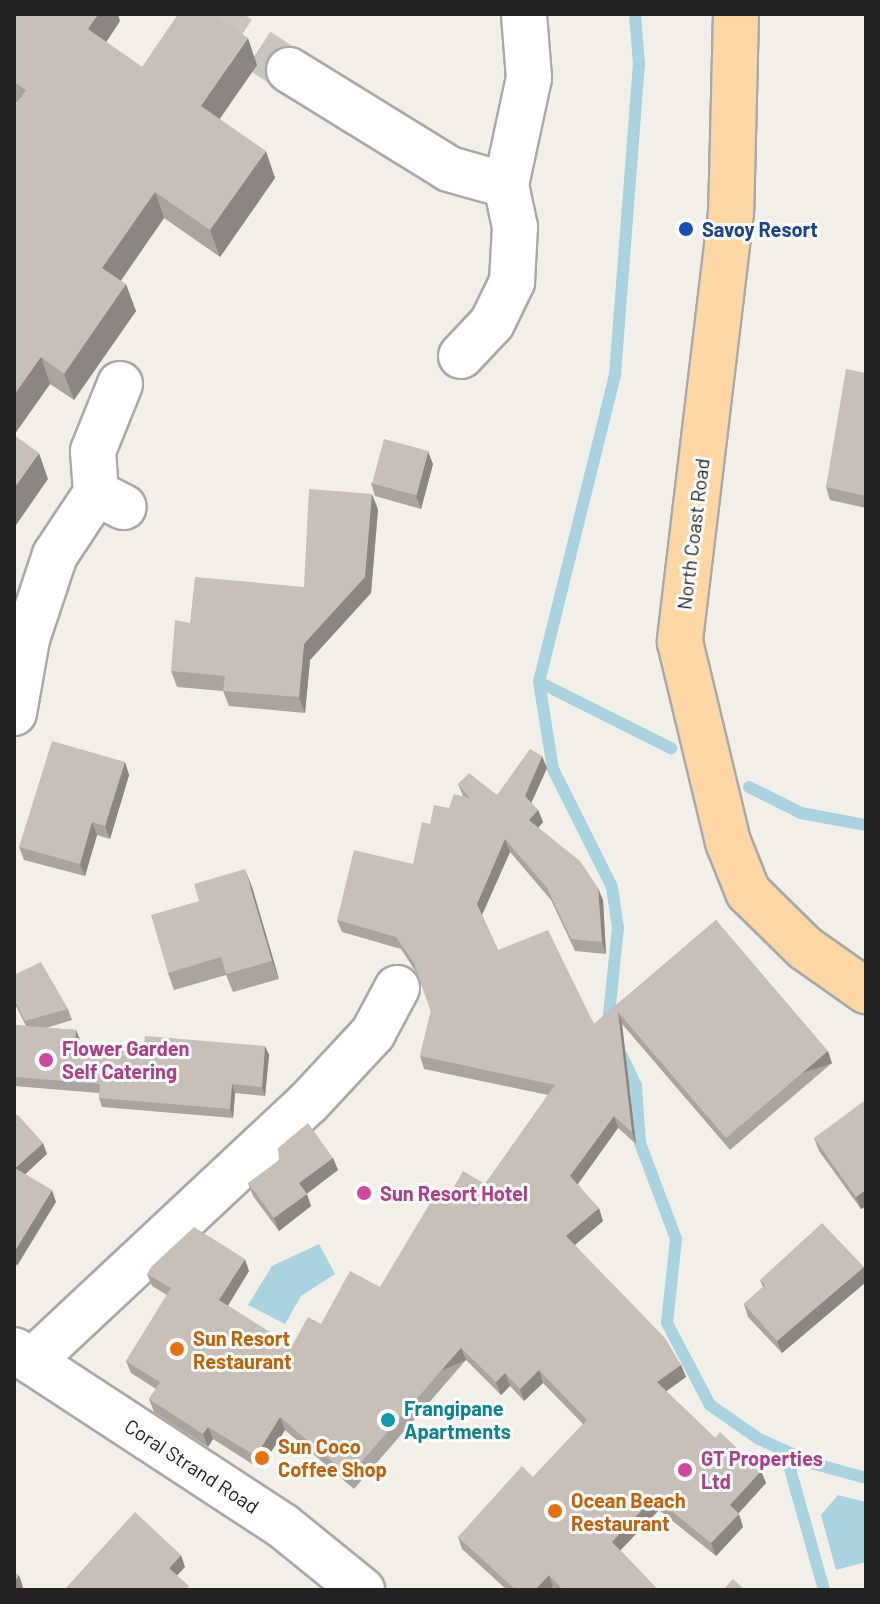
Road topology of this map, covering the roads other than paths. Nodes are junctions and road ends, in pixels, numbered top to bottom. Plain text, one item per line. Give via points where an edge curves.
1 (524, 14) edge
2 (736, 14) edge
3 (289, 70) tunnel mouth
4 (506, 185) junction
5 (461, 356) dead end
6 (120, 384) dead end
7 (14, 713) edge
8 (397, 988) dead end
9 (866, 991) edge
10 (23, 1356) edge
11 (362, 1590) edge

1 - 4 street via 529,78
2 - 9 main road, North Coast Road via 731,212 680,642 728,842 748,892 805,948
3 - 4 street via 449,169
4 - 5 street via 515,227 512,282 492,323
6 - 7 street via 93,451 110,500 55,555 27,639
8 - 10 street via 373,1033 308,1103
10 - 11 street, Coral Strand Road via 283,1526

